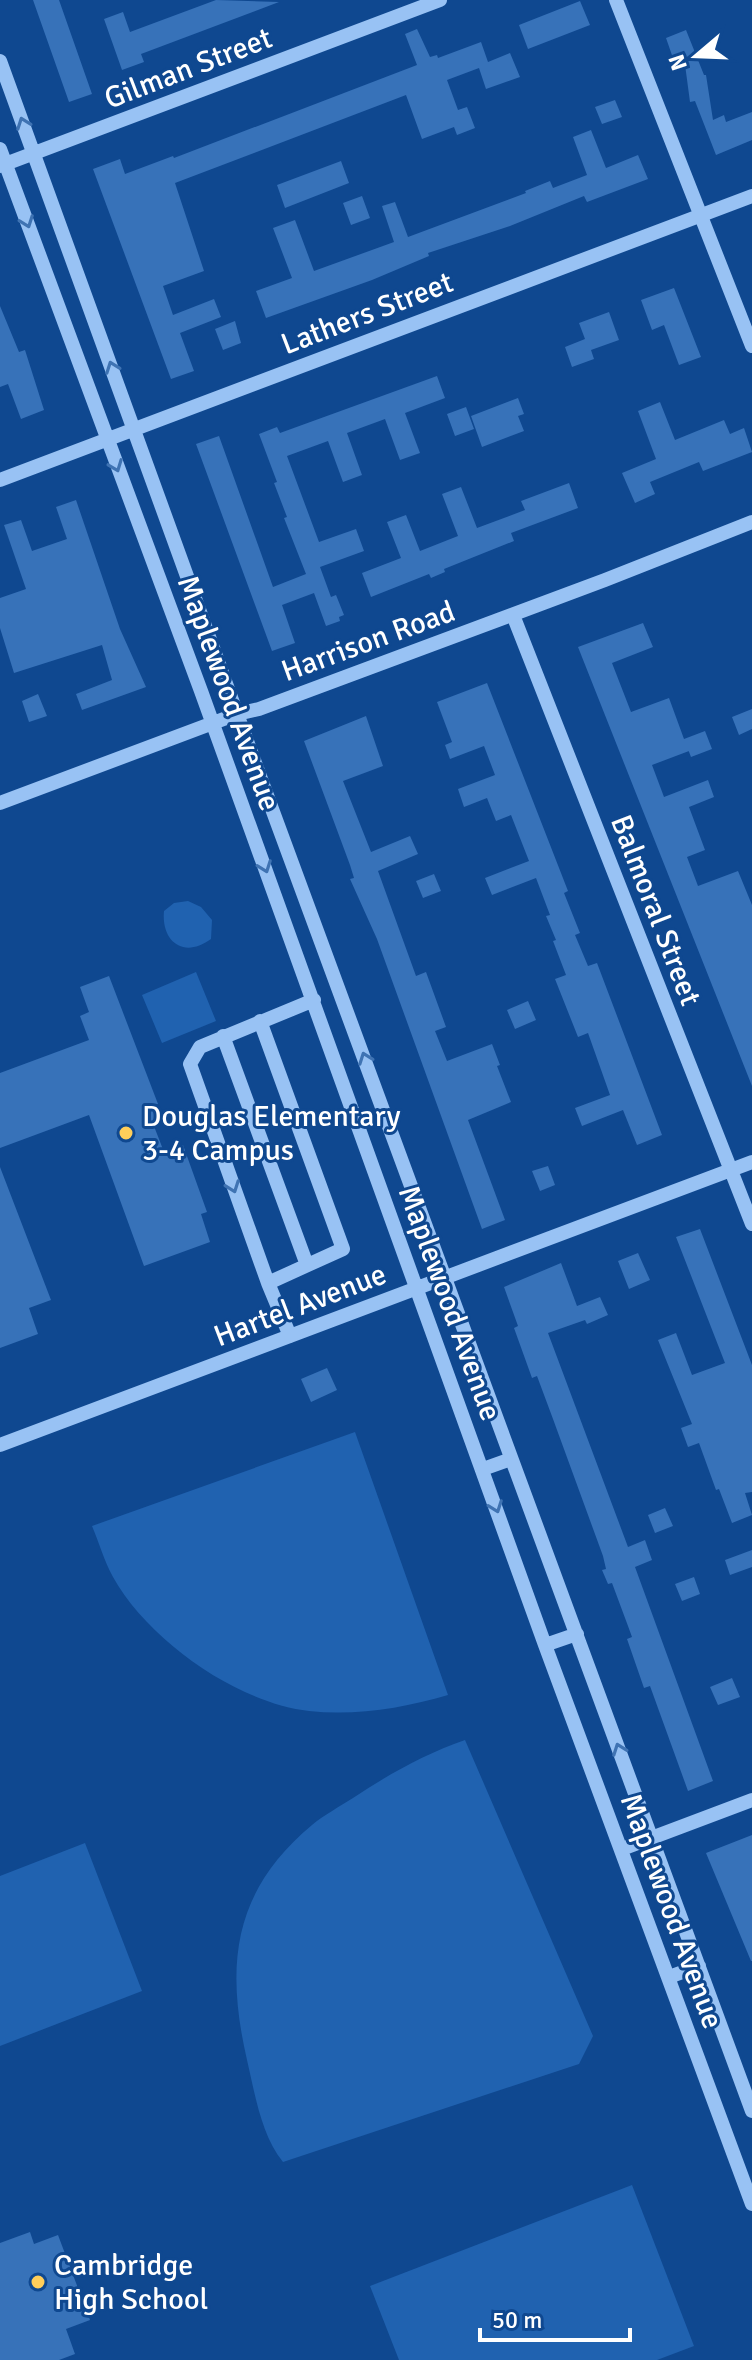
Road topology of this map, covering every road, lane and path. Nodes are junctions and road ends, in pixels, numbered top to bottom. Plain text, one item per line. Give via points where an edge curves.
1 (440, 0) edge
2 (616, 0) edge
3 (0, 61) edge
4 (0, 149) edge
5 (34, 153) junction
6 (3, 165) edge
7 (752, 196) edge
8 (701, 215) junction
9 (752, 346) edge
10 (134, 430) junction
11 (107, 440) junction
12 (0, 480) edge
13 (752, 522) edge
14 (513, 615) junction
15 (237, 714) junction
16 (213, 724) junction
17 (0, 803) edge
18 (314, 1000) junction
19 (260, 1021) junction
20 (223, 1036) junction
21 (752, 1162) edge
22 (730, 1169) junction
23 (752, 1224) edge
24 (307, 1265) junction
25 (447, 1277) junction
26 (268, 1283) junction
27 (416, 1289) junction
28 (290, 1336) junction
29 (0, 1445) edge
30 (511, 1459) junction
31 (483, 1469) junction
32 (577, 1634) junction
33 (545, 1645) junction
34 (752, 1800) edge
35 (651, 1838) junction
36 (622, 1849) junction
37 (699, 1966) junction
38 (669, 1977) junction
39 (752, 2111) edge
40 (752, 2204) edge

1 - 5 street, Gilman Street
2 - 8 street
5 -> 3 street, Maplewood Avenue
4 - 6 street, Maplewood Avenue
5 - 6 street, Gilman Street
10 -> 5 street, Maplewood Avenue
6 -> 11 street, Maplewood Avenue
7 - 8 street, Lathers Street
8 - 9 street
8 - 10 street, Lathers Street
10 - 11 street, Lathers Street
10 - 15 street, Maplewood Avenue
11 - 12 street, Lathers Street
11 -> 16 street, Maplewood Avenue
13 - 14 street, Harrison Road
14 - 15 street, Harrison Road
14 - 22 street, Balmoral Street
15 - 16 street, Harrison Road
25 -> 15 street, Maplewood Avenue
16 - 17 street, Harrison Road
16 -> 18 street, Maplewood Avenue
18 - 19 street
18 - 27 street, Maplewood Avenue
19 - 20 street
19 - 24 street via 343,1249
20 - 24 street
20 -> 26 street via 200,1047 190,1064
21 - 22 street, Hartel Avenue
22 - 23 street, Balmoral Street
22 - 25 street, Hartel Avenue
24 - 26 street
25 - 27 street, Hartel Avenue
25 - 30 street, Maplewood Avenue
26 - 28 street
27 - 28 street, Hartel Avenue
27 - 31 street, Maplewood Avenue
28 - 29 street, Hartel Avenue
30 - 31 street
30 - 32 street, Maplewood Avenue
31 -> 33 street, Maplewood Avenue
32 - 33 street
35 -> 32 street, Maplewood Avenue
33 - 36 street, Maplewood Avenue
34 - 35 street
35 - 36 street
35 - 37 street, Maplewood Avenue
36 - 38 street, Maplewood Avenue
37 - 38 street
37 - 39 street, Maplewood Avenue
38 - 40 street, Maplewood Avenue

